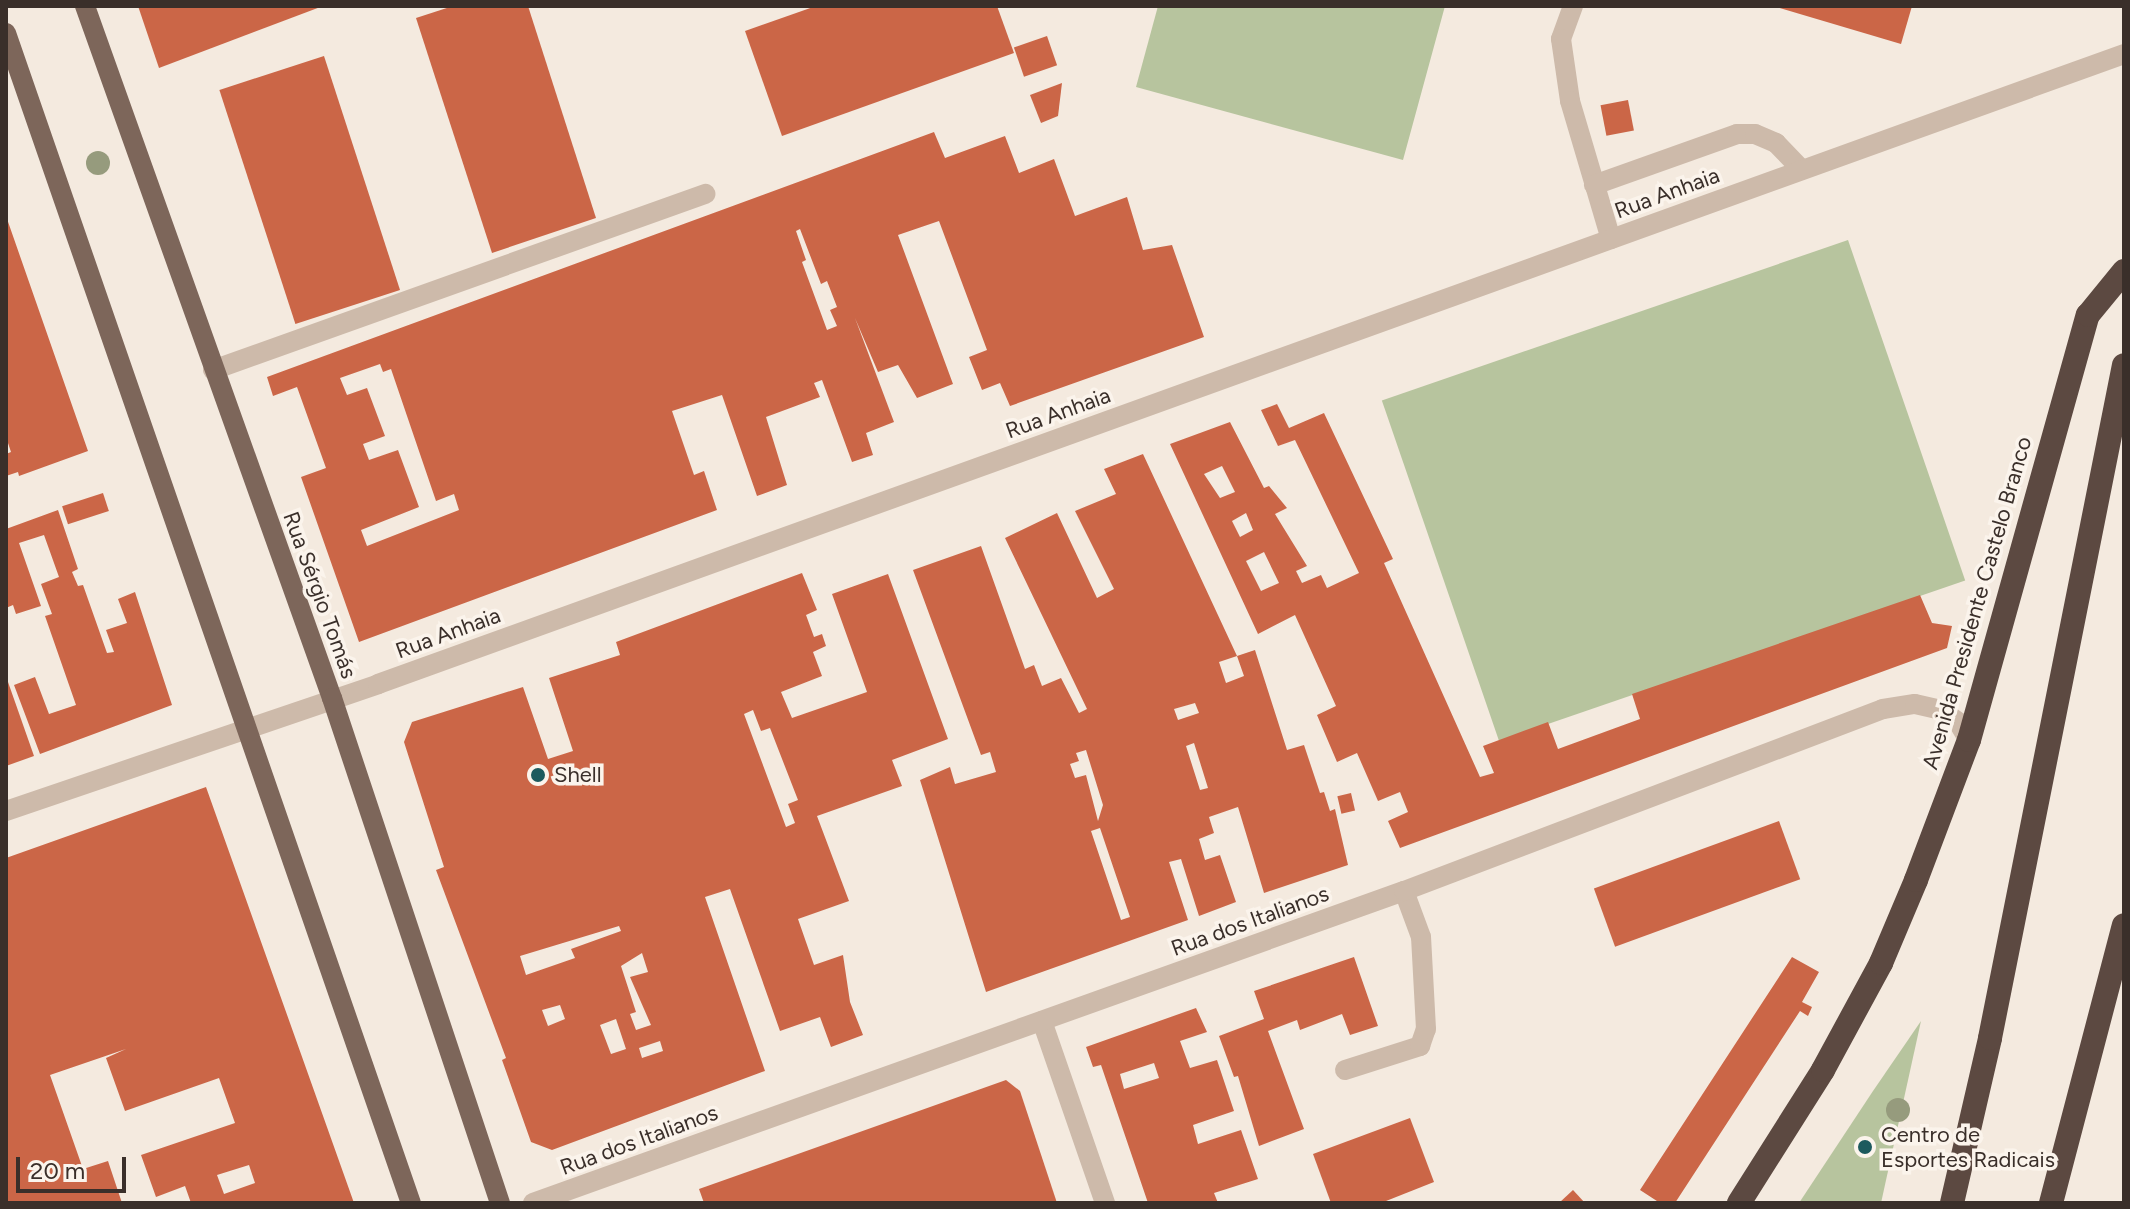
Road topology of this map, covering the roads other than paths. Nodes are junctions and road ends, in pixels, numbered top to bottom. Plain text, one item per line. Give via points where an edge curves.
1 (85, 6) edge
2 (1573, 6) edge
3 (6, 33) edge
4 (2124, 54) edge
5 (1802, 170) junction
6 (1594, 185) junction
7 (705, 194) dead end
8 (1611, 239) junction
9 (2124, 271) edge
10 (2124, 365) edge
11 (213, 370) junction
12 (332, 698) junction
13 (247, 726) junction
14 (1969, 740) junction
15 (6, 811) edge
16 (1404, 891) junction
17 (2124, 925) edge
18 (1042, 1021) junction
19 (1345, 1070) dead end
20 (411, 1203) edge
21 (500, 1203) edge
22 (533, 1203) edge
23 (1105, 1203) edge
24 (1739, 1203) edge
25 (1952, 1203) edge
26 (2051, 1203) edge

1 - 11 main road, Rua Sérgio Tomás
2 - 6 street via 1561,39 1570,101
3 - 13 main road
4 - 5 street, Rua Anhaia
5 - 6 street via 1776,143 1755,134 1737,134
5 - 8 street, Rua Anhaia
6 - 8 street
7 - 11 street
8 - 12 street, Rua Anhaia
9 - 14 highway, Avenida Presidente Castelo Branco via 2088,315
10 - 25 highway via 1994,1022
11 - 12 main road, Rua Sérgio Tomás
12 - 13 street, Rua Anhaia
12 - 21 main road, Rua Sérgio Tomás
13 - 15 street, Rua Anhaia
13 - 20 main road
14 - 16 street, Rua dos Italianos via 1958,722 1941,710 1915,704 1883,709
14 - 24 highway, Avenida Presidente Castelo Branco via 1881,963 1823,1070
16 - 18 street, Rua dos Italianos
16 - 19 street via 1421,937 1426,1029 1420,1046
17 - 26 highway
18 - 22 street, Rua dos Italianos
18 - 23 street

